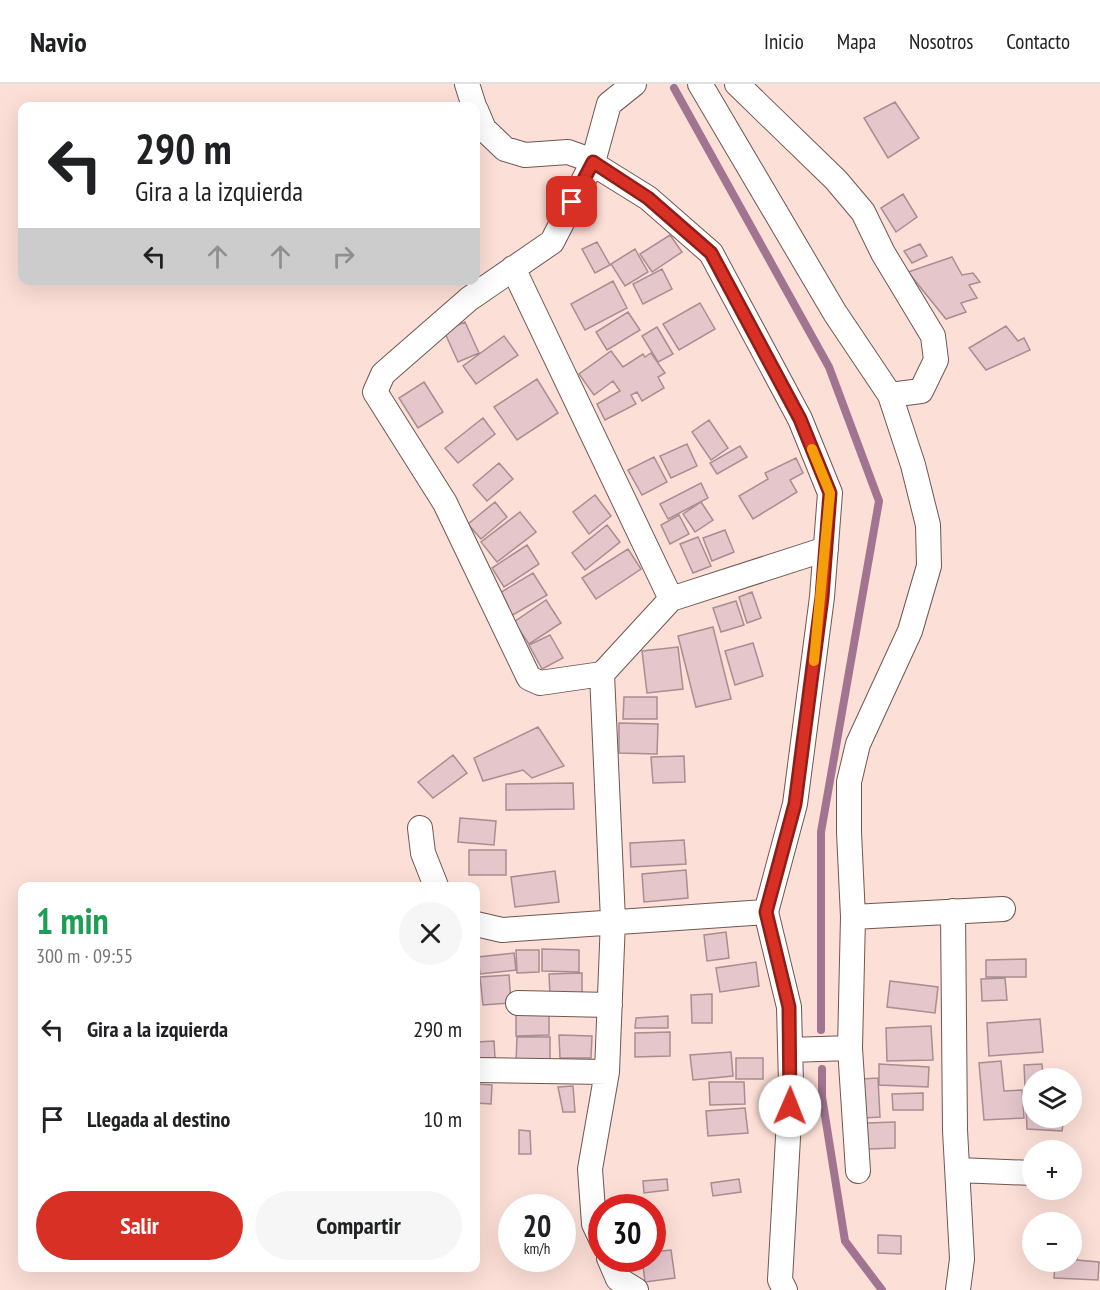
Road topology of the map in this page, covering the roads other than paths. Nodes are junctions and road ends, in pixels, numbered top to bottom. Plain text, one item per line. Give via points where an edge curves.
1 (467, 84) edge
2 (634, 84) edge
3 (700, 84) edge
4 (737, 84) edge
5 (473, 102) edge
6 (480, 120) edge
7 (593, 162) junction
8 (513, 268) junction
9 (890, 395) junction
10 (826, 549) junction
11 (671, 599) junction
12 (602, 675) junction
13 (420, 828) dead end
14 (434, 882) edge
15 (1003, 909) dead end
16 (953, 911) junction
17 (766, 912) junction
18 (853, 917) junction
19 (613, 920) junction
20 (480, 925) edge
21 (518, 1003) dead end
22 (610, 1005) junction
23 (850, 1048) junction
24 (790, 1050) junction
25 (480, 1070) edge
26 (607, 1072) junction
27 (958, 1170) junction
28 (858, 1171) dead end
29 (1022, 1173) edge
30 (592, 1194) edge
31 (615, 1272) edge
32 (636, 1290) edge
33 (785, 1290) edge
34 (958, 1290) edge

1 - 5 street
2 - 7 street via 609,104
3 - 9 street via 835,313
4 - 9 street via 836,180 863,212 933,336 936,360 921,391
6 - 7 street via 484,129 505,149 525,155 568,152
7 - 8 street via 552,242
7 - 10 street via 648,198 711,253 800,419 830,493
8 - 11 street
8 - 12 street via 469,299 383,374 375,392 445,503 529,678 540,683
9 - 18 street via 928,525 929,566 910,631 858,744 849,782
10 - 11 street
10 - 17 street via 795,804
11 - 12 street
12 - 19 street
13 - 14 street via 423,853
15 - 16 street
16 - 18 street
16 - 27 street
17 - 19 street
17 - 24 street via 789,1007
18 - 23 street
19 - 20 street via 502,930
19 - 22 street
21 - 22 street
22 - 26 street
23 - 24 street
23 - 28 street
24 - 33 street via 787,1191 780,1280
25 - 26 street
26 - 30 street via 590,1169
27 - 29 street
27 - 34 street via 962,1258
31 - 32 street via 618,1279

